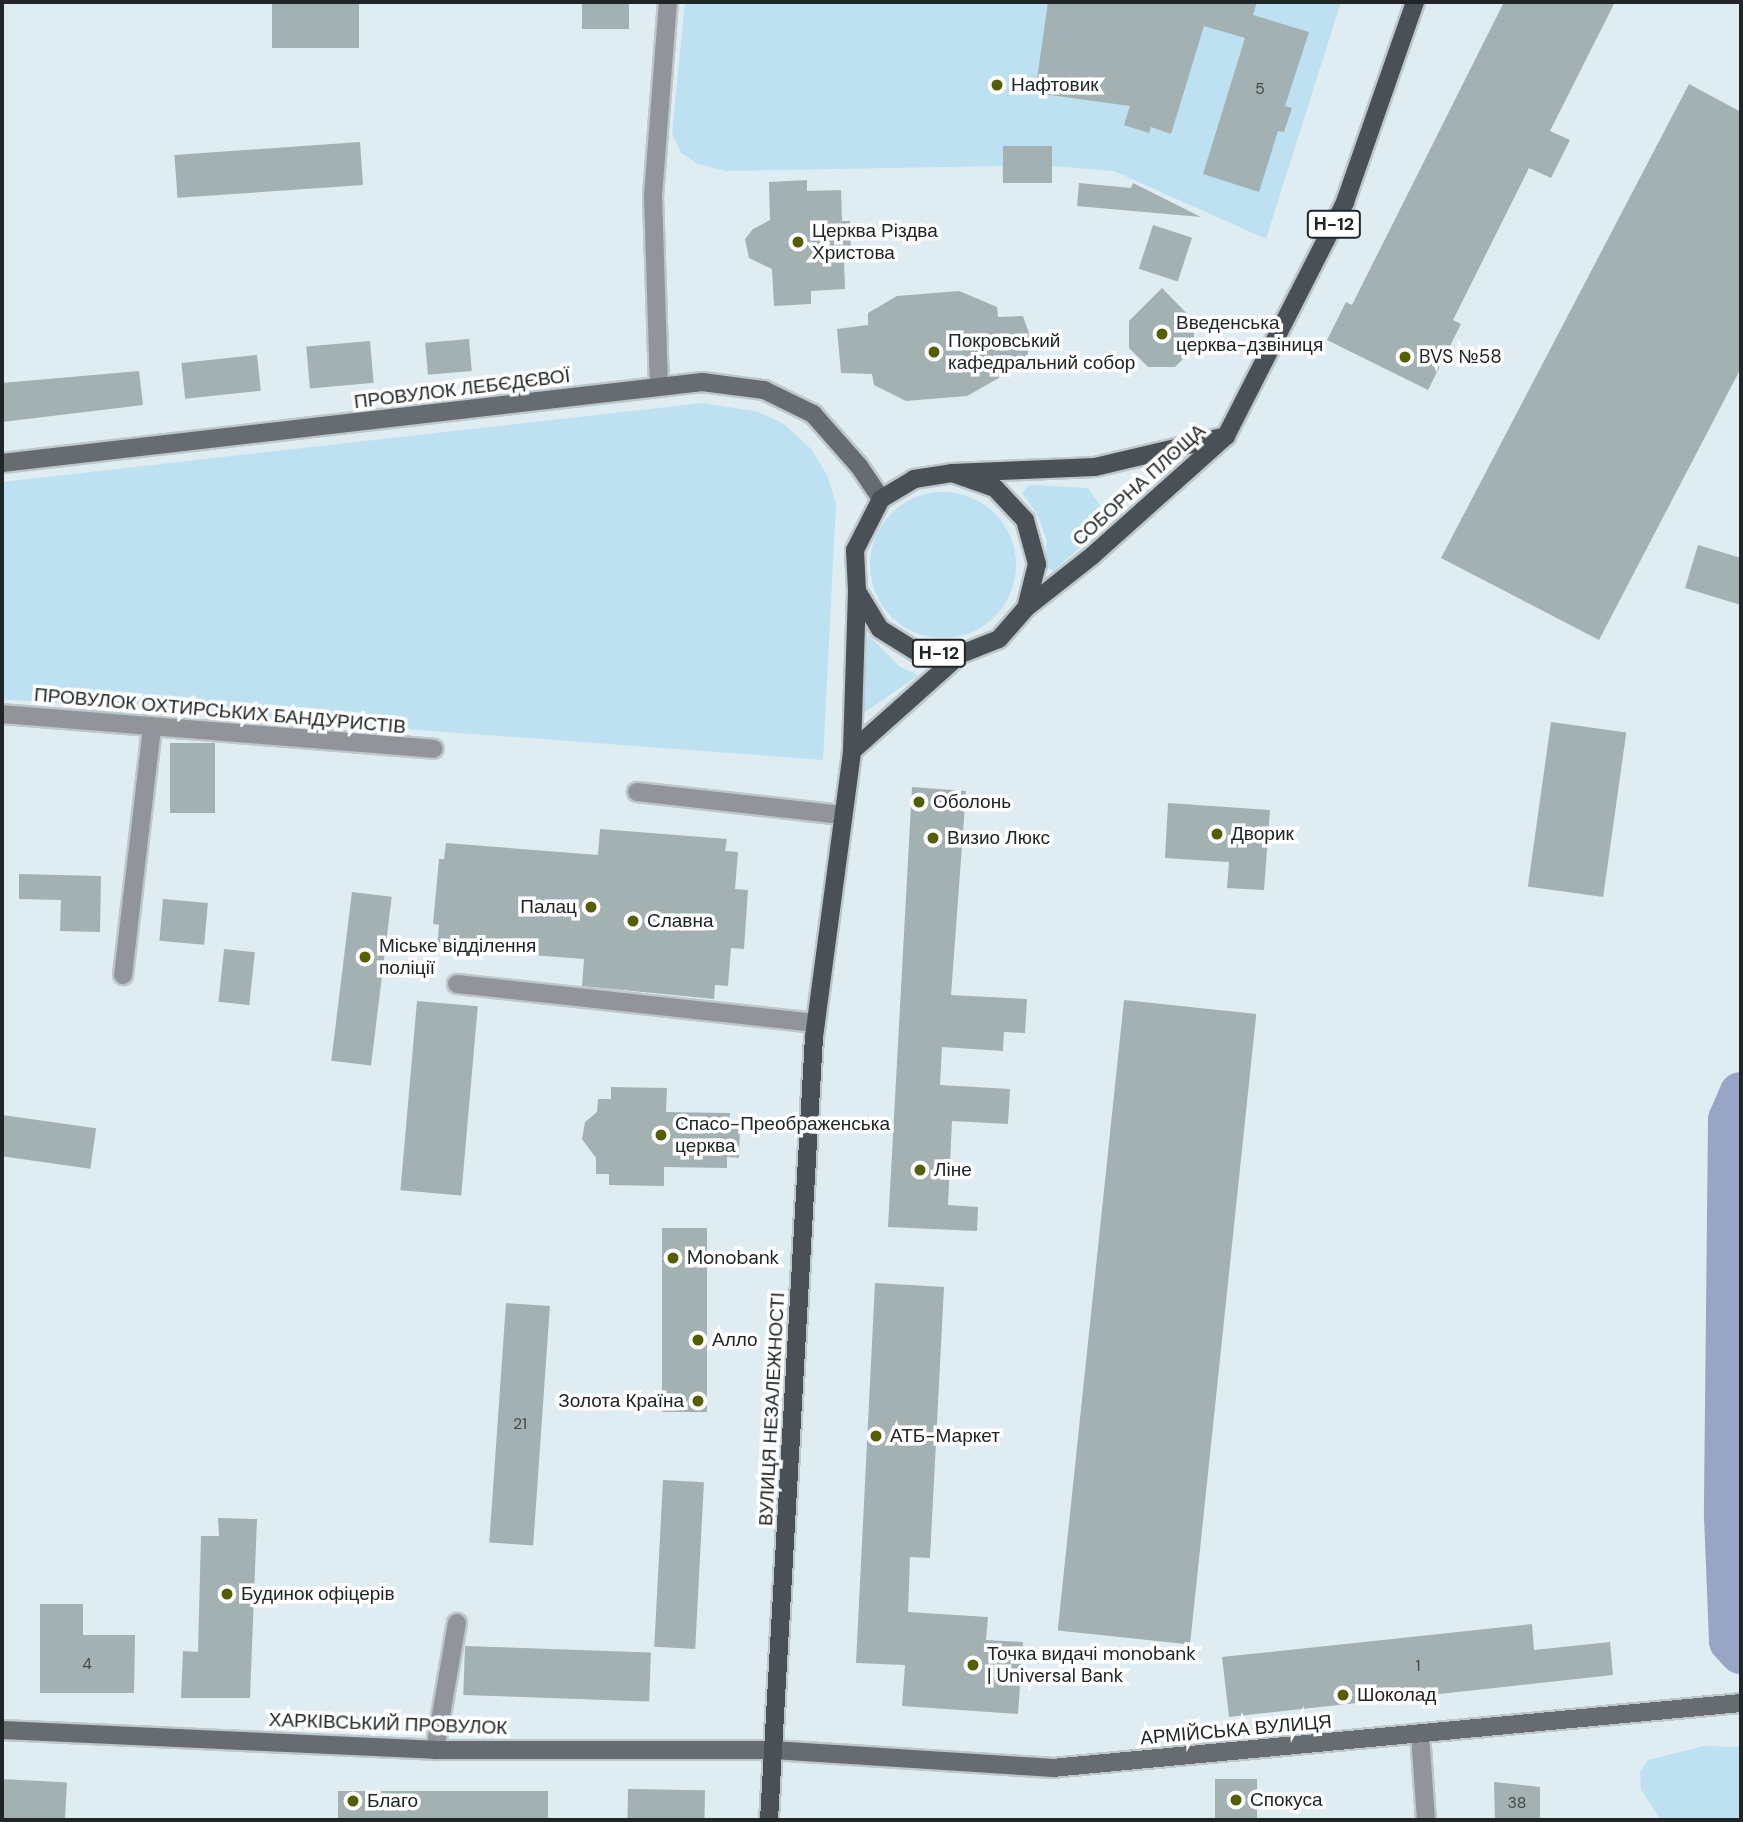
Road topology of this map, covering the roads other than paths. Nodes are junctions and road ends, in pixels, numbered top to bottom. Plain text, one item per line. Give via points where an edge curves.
1 (668, 2) edge
2 (1415, 2) edge
3 (659, 387) junction
4 (1226, 436) junction
5 (2, 463) edge
6 (952, 473) junction
7 (881, 499) junction
8 (857, 591) junction
9 (1026, 607) junction
10 (961, 654) junction
11 (2, 714) edge
12 (152, 727) junction
13 (434, 749) dead end
14 (852, 751) junction
15 (637, 792) dead end
16 (842, 815) junction
17 (124, 975) dead end
18 (457, 984) dead end
19 (816, 1023) junction
20 (457, 1623) dead end
21 (1741, 1703) edge
22 (2, 1730) edge
23 (1420, 1734) junction
24 (435, 1750) junction
25 (774, 1751) junction
26 (769, 1820) edge
27 (1426, 1820) edge

1 - 3 street via 653,196
2 - 4 main road, Н-12 via 1345,202
3 - 5 street, ПРОВУЛОК ЛЕБЄДЄВОЇ
3 - 7 street, ПРОВУЛОК ЛЕБЄДЄВОЇ via 702,382 764,390 813,414
4 - 6 main road, СОБОРНА ПЛОЩА / Н-12 via 1095,467
4 - 9 main road, СОБОРНА ПЛОЩА / Н-12 via 1093,555
6 - 7 main road, СОБОРНА ПЛОЩА / Н-12 via 914,479
6 - 9 main road, СОБОРНА ПЛОЩА / Н-12 via 995,488 1025,520 1037,564
7 - 8 main road, СОБОРНА ПЛОЩА / Н-12 via 855,550
8 - 10 main road, СОБОРНА ПЛОЩА / Н-12 via 880,629 917,652
8 - 14 main road, СОБОРНА ПЛОЩА / Н-12
9 - 10 main road, СОБОРНА ПЛОЩА / Н-12 via 999,639
10 - 14 main road, СОБОРНА ПЛОЩА / Н-12
11 - 12 street, ПРОВУЛОК ОХТИРСЬКИХ БАНДУРИСТІВ
12 - 13 street, ПРОВУЛОК ОХТИРСЬКИХ БАНДУРИСТІВ
12 - 17 street
14 - 16 main road, ВУЛИЦЯ НЕЗАЛЕЖНОСТІ / Н-12
15 - 16 street
16 - 19 main road, ВУЛИЦЯ НЕЗАЛЕЖНОСТІ / Н-12
18 - 19 street
19 - 25 main road, ВУЛИЦЯ НЕЗАЛЕЖНОСТІ / Н-12
20 - 24 street
21 - 23 street, АРМІЙСЬКА ВУЛИЦЯ
22 - 24 street, ХАРКІВСЬКИЙ ПРОВУЛОК
23 - 25 street, АРМІЙСЬКА ВУЛИЦЯ via 1052,1768
23 - 27 street
24 - 25 street, ХАРКІВСЬКИЙ ПРОВУЛОК
25 - 26 main road, ВУЛИЦЯ НЕЗАЛЕЖНОСТІ / Н-12

